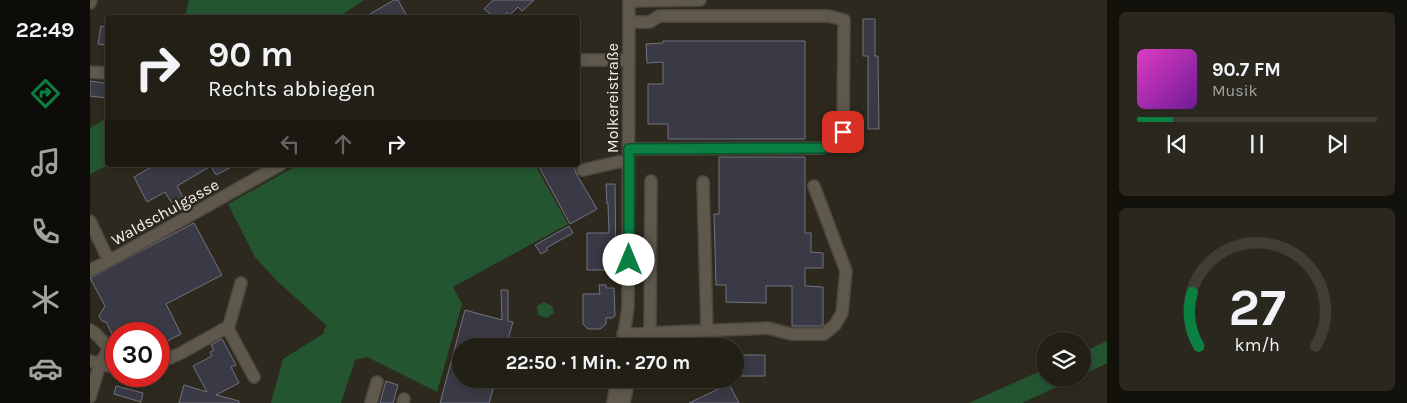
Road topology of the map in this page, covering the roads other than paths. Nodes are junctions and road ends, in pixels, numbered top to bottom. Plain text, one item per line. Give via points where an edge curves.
1 (700, 0) edge
2 (629, 1) edge
3 (629, 22) junction
4 (580, 60) edge
5 (629, 60) junction
6 (90, 72) edge
7 (105, 73) edge
8 (629, 149) junction
9 (628, 162) junction
10 (276, 167) edge
11 (583, 170) dead end
12 (651, 181) dead end
13 (703, 182) dead end
14 (814, 186) dead end
15 (90, 221) edge
16 (109, 261) junction
17 (90, 270) edge
18 (242, 283) dead end
19 (228, 329) junction
20 (90, 330) edge
21 (706, 330) junction
22 (650, 333) junction
23 (624, 334) junction
24 (623, 338) edge
25 (628, 338) edge
26 (105, 344) edge
27 (170, 358) edge
28 (95, 363) edge
29 (254, 377) dead end
30 (377, 382) dead end
31 (616, 388) edge
32 (627, 388) edge
33 (90, 397) edge
34 (371, 403) edge
35 (614, 403) edge
36 (624, 403) edge

1 - 2 street
2 - 3 street, Molkereistraße
3 - 5 street, Molkereistraße
3 - 8 street via 650,22 659,16 828,16 844,20 843,132 837,141 822,148
4 - 5 street
5 - 8 street, Molkereistraße
6 - 7 street
8 - 9 street, Molkereistraße
9 - 11 street
9 - 23 street, Molkereistraße via 628,308
10 - 16 street, Waldschulgasse
12 - 22 street
13 - 21 street
14 - 21 street via 846,271 842,313 835,325 824,334 791,334 768,328
15 - 16 street
16 - 17 street, Waldschulgasse
18 - 19 street
19 - 27 street
19 - 29 street
20 - 26 street
21 - 22 street
22 - 23 street
23 - 24 street, Molkereistraße
23 - 25 street
28 - 33 street
30 - 34 street
31 - 35 street
32 - 36 street

